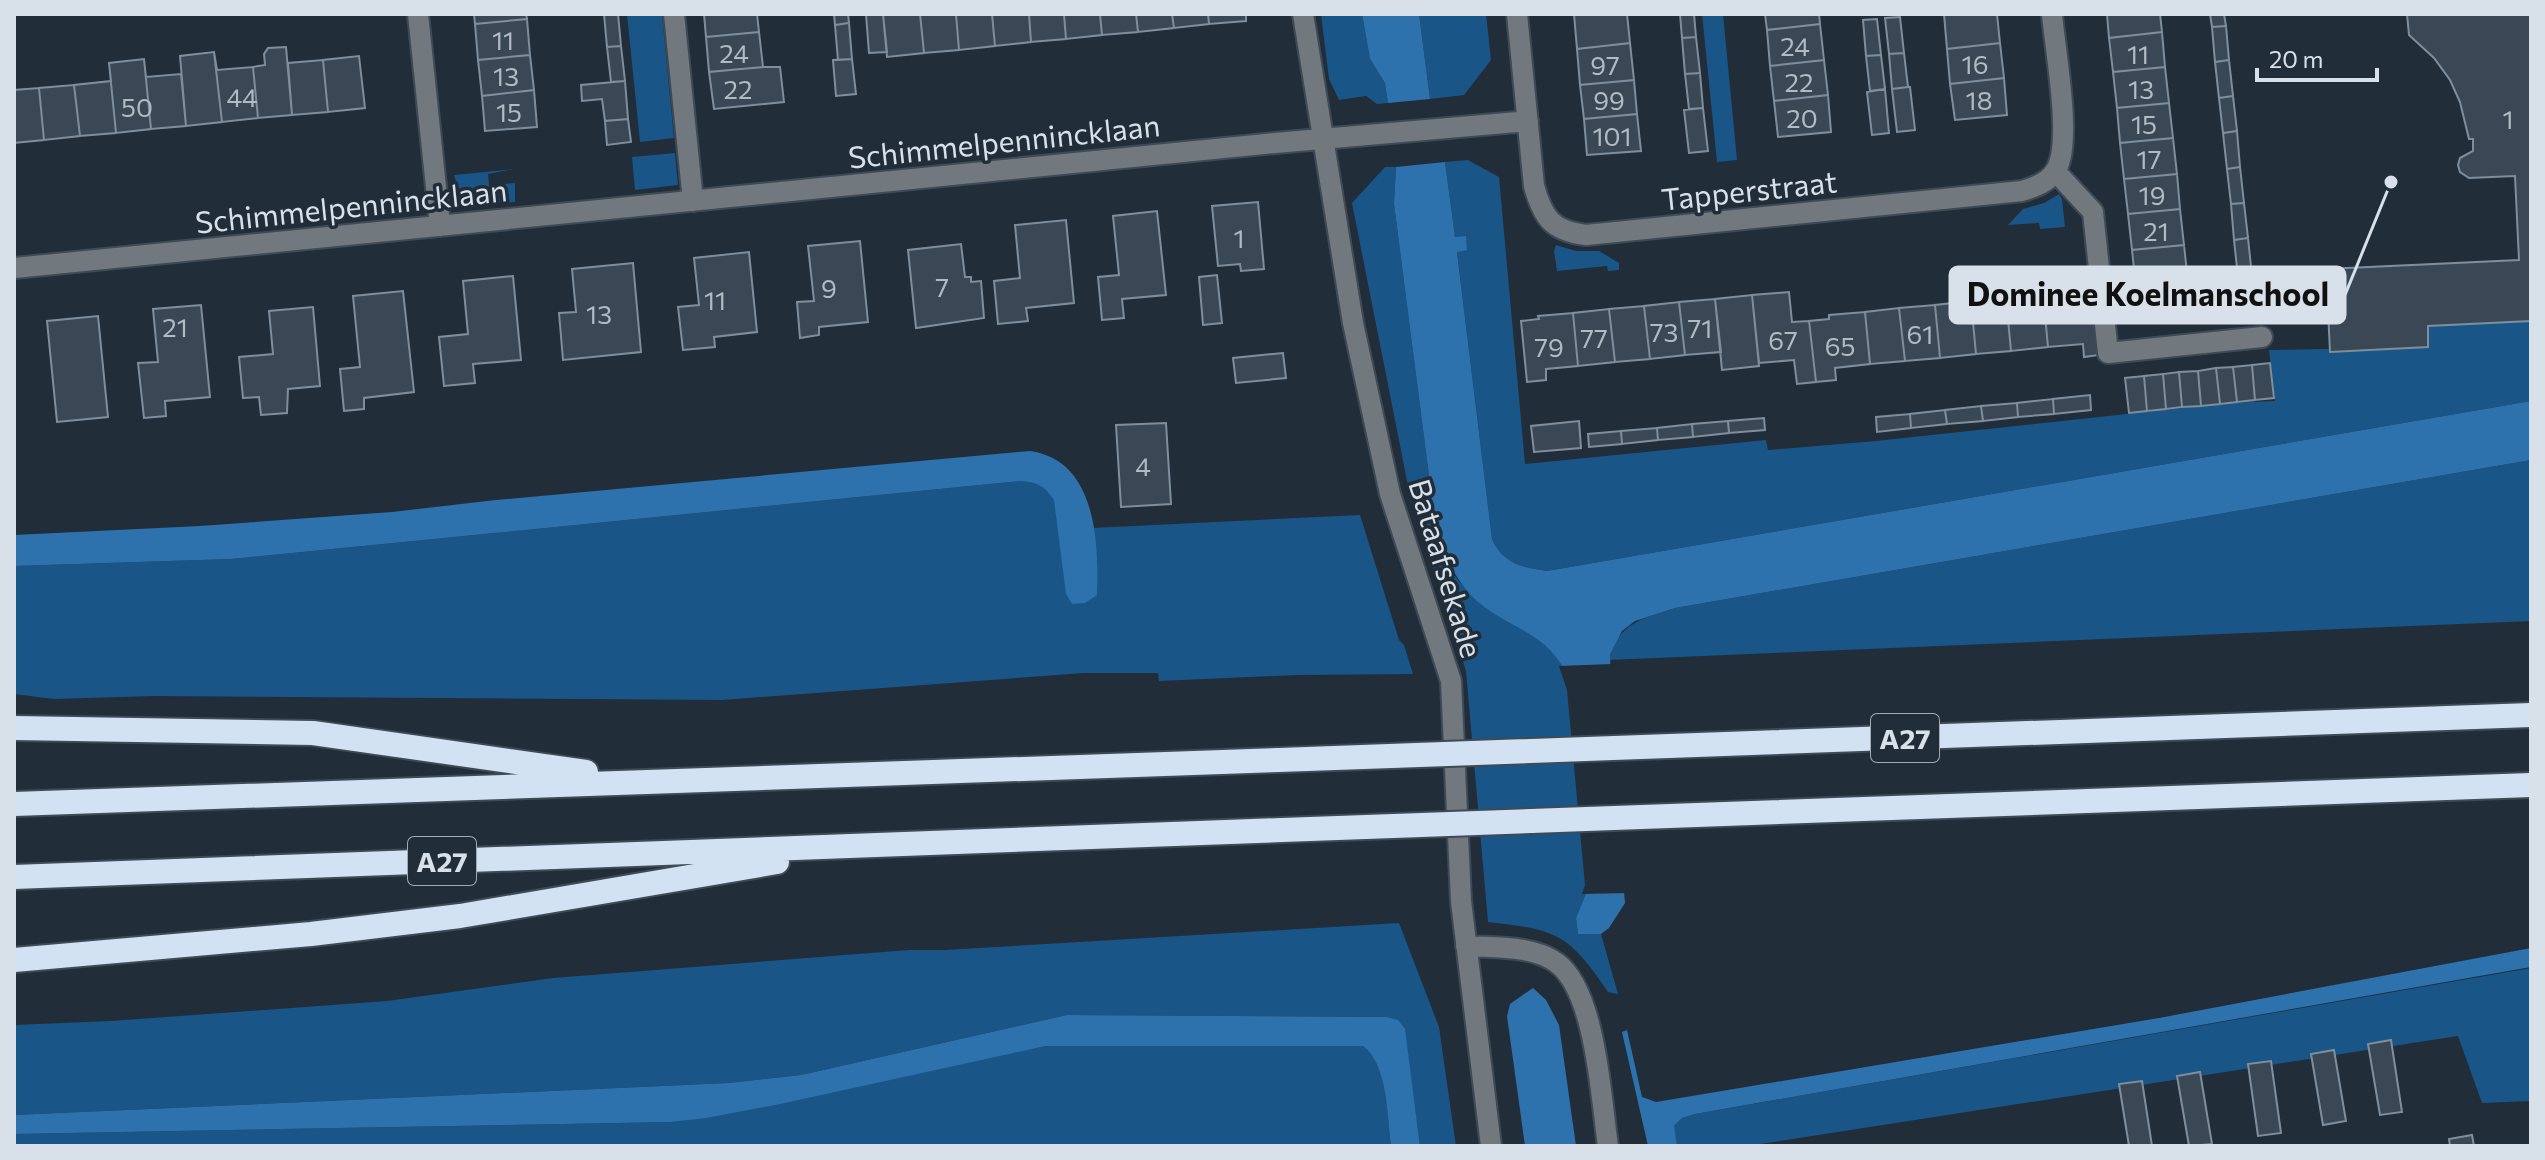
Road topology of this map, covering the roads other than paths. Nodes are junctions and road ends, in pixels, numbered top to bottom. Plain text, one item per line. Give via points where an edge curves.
1 (418, 14) edge
2 (674, 14) edge
3 (1303, 14) edge
4 (1517, 14) edge
5 (2052, 14) edge
6 (1528, 121) junction
7 (1321, 139) junction
8 (2056, 172) junction
9 (693, 201) junction
10 (440, 226) junction
11 (14, 268) edge
12 (2262, 337) dead end
13 (2531, 715) edge
14 (14, 728) edge
15 (648, 781) junction
16 (2531, 785) edge
17 (14, 804) edge
18 (871, 846) junction
19 (14, 877) edge
20 (1466, 946) junction
21 (14, 960) edge
22 (1491, 1146) edge
23 (1608, 1146) edge

1 - 10 street
2 - 9 street
3 - 7 street, Bataafsekade
4 - 6 street, Tapperstraat
5 - 8 street via 2064,140
6 - 7 street, Schimmelpennincklaan
6 - 8 street, Tapperstraat via 1540,208 1553,225 1586,235 2022,191
7 - 9 street, Schimmelpennincklaan
7 - 20 street, Bataafsekade via 1390,494 1451,681
8 - 12 street via 2093,212 2108,353
9 - 10 street, Schimmelpennincklaan
10 - 11 street, Schimmelpennincklaan
13 - 15 highway, A27, bridge
14 - 15 highway, A27 via 313,733
15 - 17 highway, A27
16 - 18 highway, A27, bridge
18 - 19 highway, A27
18 - 21 highway, A27 via 460,916
20 - 22 street, Bataafsekade
20 - 23 street via 1536,954 1557,963 1574,982 1585,1006

